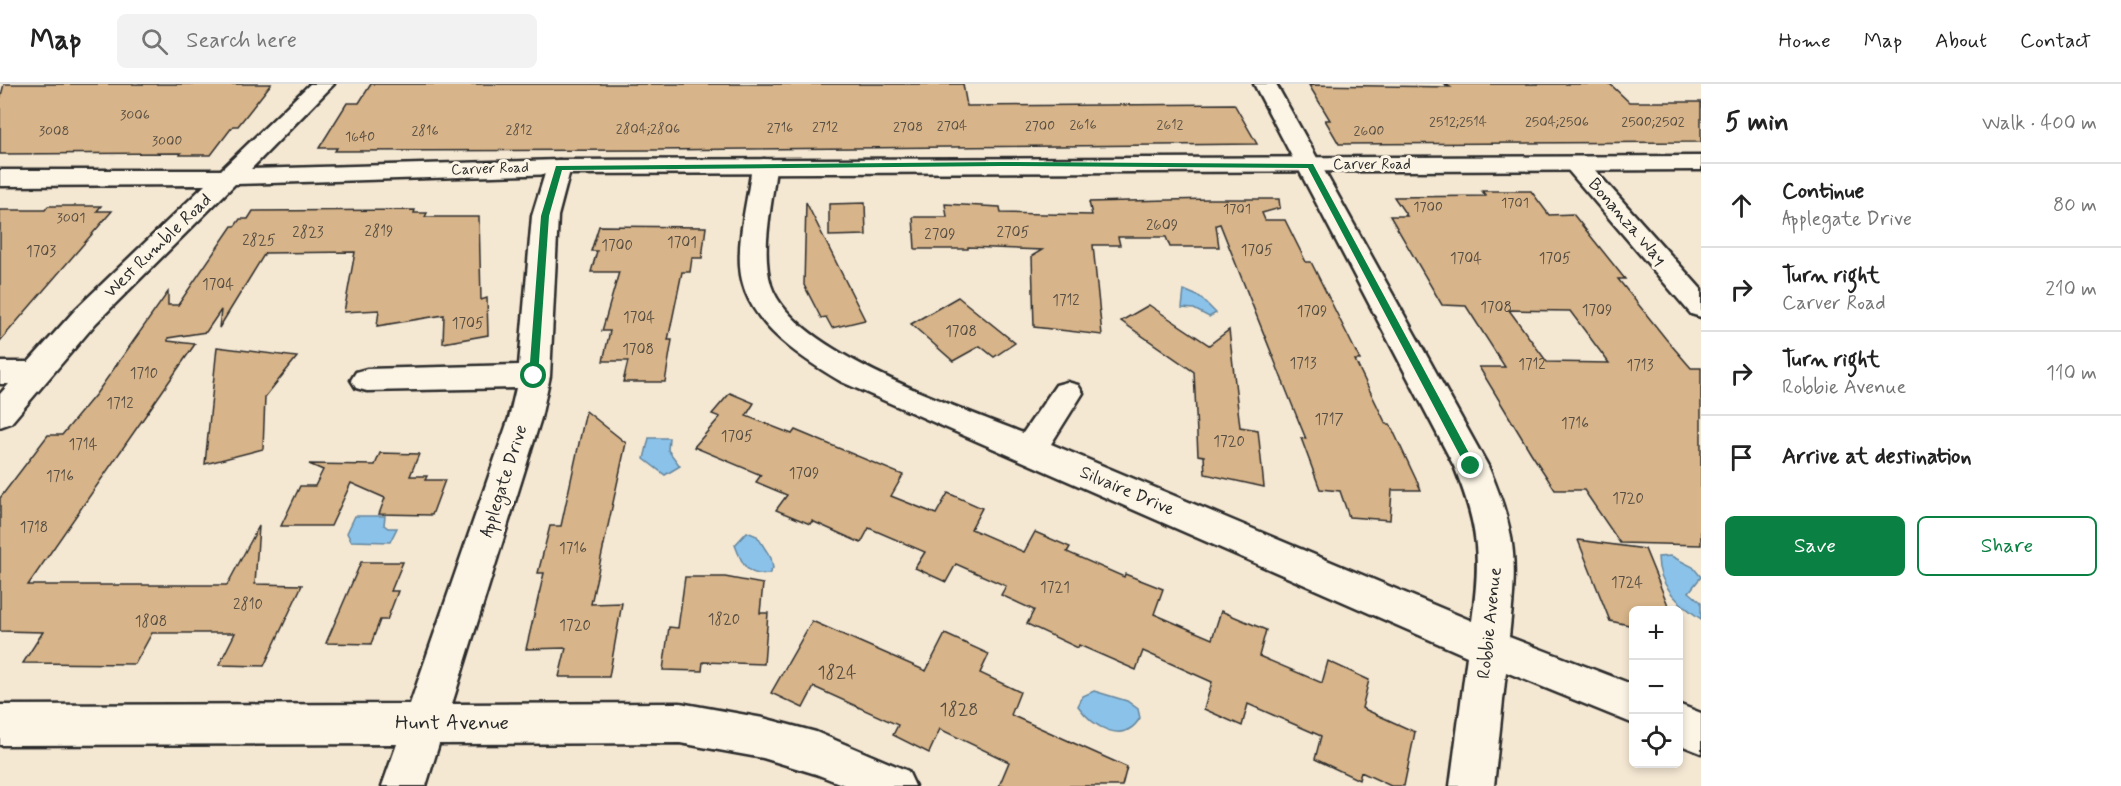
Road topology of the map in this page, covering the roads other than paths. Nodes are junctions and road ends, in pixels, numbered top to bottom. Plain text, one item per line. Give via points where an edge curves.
1 (323, 84) edge
2 (1265, 84) edge
3 (1576, 164) junction
4 (1701, 164) edge
5 (765, 166) junction
6 (1310, 166) junction
7 (559, 167) junction
8 (231, 177) junction
9 (0, 178) edge
10 (1701, 307) edge
11 (0, 373) edge
12 (34, 373) junction
13 (534, 376) junction
14 (367, 380) dead end
15 (1067, 393) dead end
16 (0, 415) edge
17 (1029, 449) junction
18 (1487, 646) junction
19 (1629, 703) edge
20 (426, 722) junction
21 (0, 725) edge
22 (1683, 725) edge
23 (1701, 733) edge
24 (404, 786) edge
25 (893, 786) edge
26 (1472, 786) edge

1 - 8 street, West Rumble Road
2 - 6 street, Robbie Avenue
3 - 4 street, Carver Road
3 - 6 street, Carver Road
3 - 10 street, Bonanza Way
5 - 6 street, Carver Road
5 - 7 street, Carver Road
5 - 17 street, Silvaire Drive via 754,268 773,312 790,331 816,353 853,374
6 - 18 street, Robbie Avenue via 1485,499 1495,536 1497,574
7 - 8 street, Carver Road
7 - 13 street, Applegate Drive via 545,216
8 - 9 street, Carver Road
8 - 12 street, West Rumble Road via 120,281
11 - 12 street
12 - 16 street, West Rumble Road
13 - 14 street
13 - 20 street, Applegate Drive via 525,418
15 - 17 street
17 - 18 street, Silvaire Drive
18 - 19 street, Silvaire Drive
18 - 26 street, Robbie Avenue
20 - 21 street, Hunt Avenue
20 - 24 street, Applegate Drive
20 - 25 street, Hunt Avenue via 680,723 747,733 822,754
22 - 23 street

